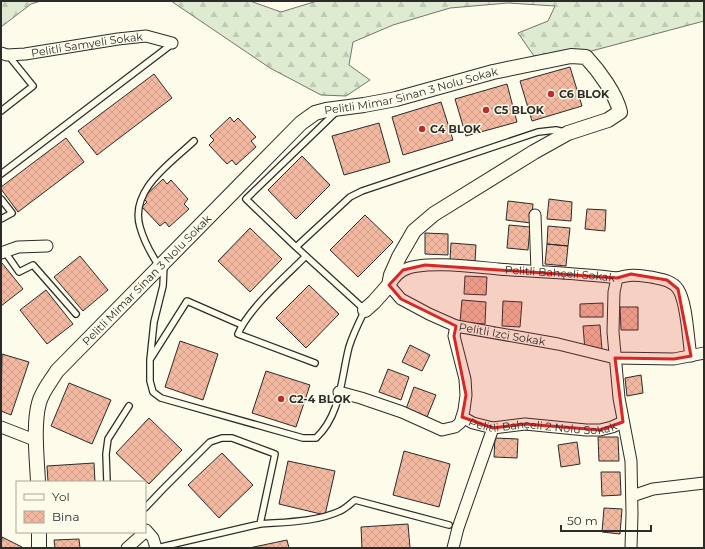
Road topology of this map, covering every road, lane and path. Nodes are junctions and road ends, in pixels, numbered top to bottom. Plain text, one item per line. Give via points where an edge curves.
1 (172, 44) joint
2 (4, 54) edge
3 (340, 108) junction
4 (1, 111) edge
5 (568, 132) junction
6 (194, 141) dead end
7 (1, 174) edge
8 (1, 199) edge
9 (535, 215) dead end
10 (1, 219) edge
11 (47, 246) dead end
12 (296, 247) junction
13 (3, 253) edge
14 (306, 256) junction
15 (162, 264) junction
16 (537, 272) junction
17 (617, 278) junction
18 (389, 285) junction
19 (364, 310) junction
20 (76, 314) dead end
21 (242, 325) junction
22 (456, 326) junction
23 (704, 353) edge
24 (691, 356) junction
25 (615, 358) junction
26 (150, 360) junction
27 (315, 363) dead end
28 (339, 392) junction
29 (129, 406) dead end
30 (462, 417) junction
31 (623, 422) junction
32 (1, 427) edge
33 (493, 428) junction
34 (37, 441) junction
35 (38, 481) edge
36 (107, 481) edge
37 (704, 483) edge
38 (632, 496) junction
39 (146, 507) edge
40 (260, 524) junction
41 (449, 526) dead end
42 (146, 532) edge
43 (39, 533) edge
44 (143, 533) edge
45 (39, 548) edge
46 (127, 548) edge
47 (156, 548) edge
48 (453, 548) edge
49 (631, 548) edge

1 - 2 street, Pelitli Samyeli Sokak via 146,36 25,54
1 - 7 lane
2 - 4 lane via 33,86
3 - 5 street, Pelitli Mimar Sinan 3 Nolu Sokak via 396,99 501,70 571,56 586,57 618,102 620,112 608,120
3 - 12 lane via 246,198
3 - 15 street, Pelitli Mimar Sinan 3 Nolu Sokak via 315,113 301,123
5 - 12 lane via 538,132 362,191 350,197
5 - 18 street, Pelitli Mimar Sinan 3 Nolu Sokak via 434,214 414,231 391,275
6 - 15 lane via 154,178 144,194 139,209 139,226 148,249
8 - 10 lane via 12,213
9 - 16 street
11 - 13 street via 18,247
12 - 14 lane
13 - 20 lane via 19,272 33,265
14 - 19 lane
14 - 21 lane
15 - 26 lane via 162,286 154,322
15 - 34 street, Pelitli Mimar Sinan 3 Nolu Sokak via 57,371 39,403
16 - 17 street, Pelitli Bahçeli Sokak
16 - 18 street, Pelitli Bahçeli Sokak via 425,266 403,270
17 - 24 street via 631,274 656,278 667,280 678,288
17 - 25 street, Pelitli Bahçeli Sokak via 613,308
18 - 19 street, Pelitli Mimar Sinan 3 Nolu Sokak
18 - 22 street via 401,299
19 - 28 lane via 349,346
21 - 26 lane via 187,301
21 - 27 lane via 238,334
22 - 25 street, Pelitli İzci Sokak via 558,344
22 - 30 street, Pelitli İzci Sokak via 454,336 465,379 466,395
23 - 24 street, Pelitli İzci Sokak
24 - 25 street, Pelitli İzci Sokak via 674,359
25 - 31 street, Pelitli Bahçeli Sokak
26 - 28 lane via 153,392 161,398 303,438 316,438 323,431 333,414
28 - 30 street via 402,412 442,430 455,427
29 - 36 lane via 108,439
30 - 33 street, Pelitli Bahçeli 2 Nolu Sokak
31 - 33 street, Pelitli Bahçeli 2 Nolu Sokak via 600,430 525,424
31 - 38 street, Pelitli Bahçeli Sokak via 631,461
32 - 34 street
33 - 48 street
34 - 35 street, Pelitli Mimar Sinan 3 Nolu Sokak
37 - 38 street via 653,489
38 - 49 street, Pelitli Bahçeli Sokak
39 - 40 lane via 210,442 232,438 275,454
40 - 41 lane via 327,515 341,511 355,500
40 - 47 lane
42 - 47 street via 153,538
43 - 45 street
44 - 46 street

